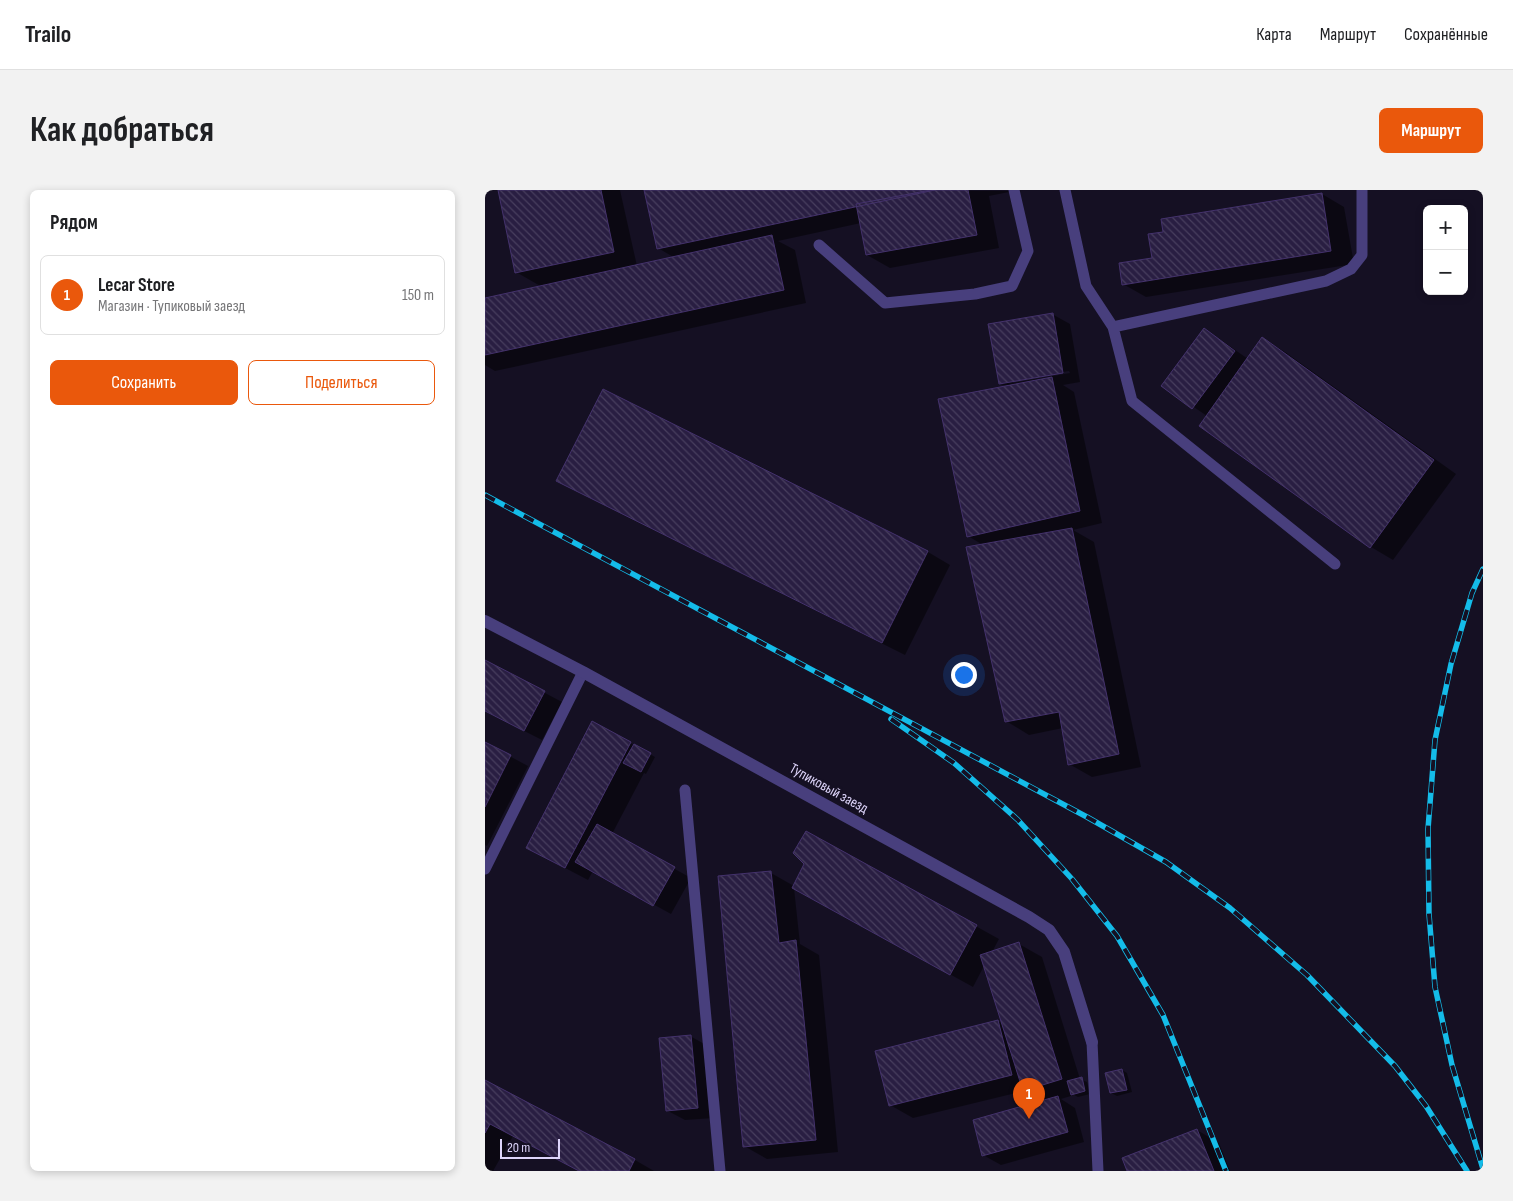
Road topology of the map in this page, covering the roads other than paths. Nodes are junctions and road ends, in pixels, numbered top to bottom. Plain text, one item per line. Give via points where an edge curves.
1 (1014, 190) edge
2 (1065, 190) edge
3 (1362, 190) edge
4 (819, 245) dead end
5 (1113, 327) junction
6 (1335, 564) dead end
7 (485, 621) edge
8 (583, 672) junction
9 (685, 790) dead end
10 (485, 869) edge
11 (1092, 1042) joint
12 (720, 1171) edge
13 (1098, 1171) edge

1 - 4 lane via 1027,250 1012,286 975,294 885,303
2 - 5 lane via 1086,286
3 - 5 lane via 1362,255 1351,270 1326,281
5 - 6 lane via 1132,401
7 - 8 street, Тупиковый заезд
8 - 10 lane
8 - 11 street, Тупиковый заезд via 1049,930 1064,952
9 - 12 lane
11 - 13 lane

